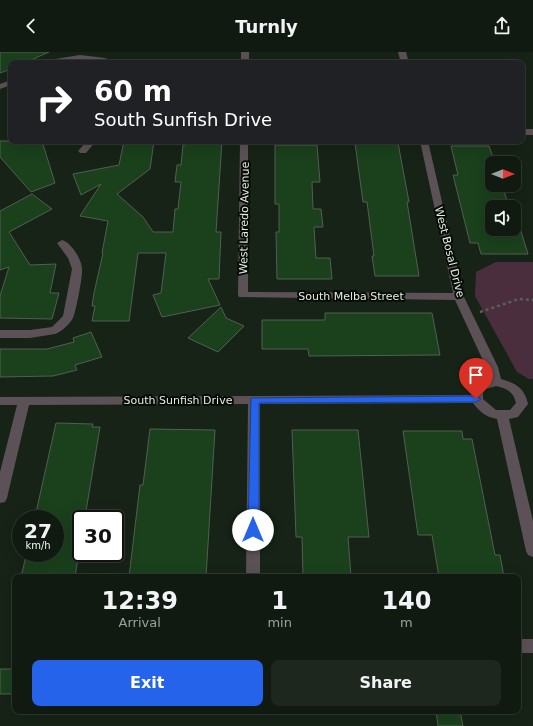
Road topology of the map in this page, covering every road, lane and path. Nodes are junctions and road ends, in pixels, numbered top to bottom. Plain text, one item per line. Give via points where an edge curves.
1 (57, 60) edge
2 (105, 60) edge
3 (89, 144) edge
4 (244, 144) edge
5 (425, 144) edge
6 (83, 151) dead end
7 (62, 243) dead end
8 (243, 295) joint
9 (459, 297) junction
10 (533, 300) edge
11 (467, 315) junction
12 (0, 334) edge
13 (496, 382) junction
14 (527, 398) edge
15 (476, 399) junction
16 (254, 400) junction
17 (0, 401) edge
18 (24, 401) junction
19 (502, 415) junction
20 (0, 498) edge
21 (533, 551) edge
22 (253, 574) edge
23 (521, 646) edge
24 (533, 646) edge

1 - 2 street
3 - 6 street
4 - 8 street, West Laredo Avenue
5 - 9 street, West Bosal Drive
7 - 12 street via 73,257 77,269 68,317 55,330 30,334
8 - 9 street, South Melba Street
9 - 11 street, West Bosal Drive
10 - 11 path via 519,299
11 - 13 street, West Bosal Drive via 492,367
13 - 14 street via 515,389
13 - 15 street via 478,388
14 - 19 street via 515,412
15 - 16 street, South Sunfish Drive
15 - 19 street via 483,408
16 - 18 street, South Sunfish Drive
16 - 22 street
17 - 18 street, South Sunfish Drive
18 - 20 street
19 - 21 street
23 - 24 street

